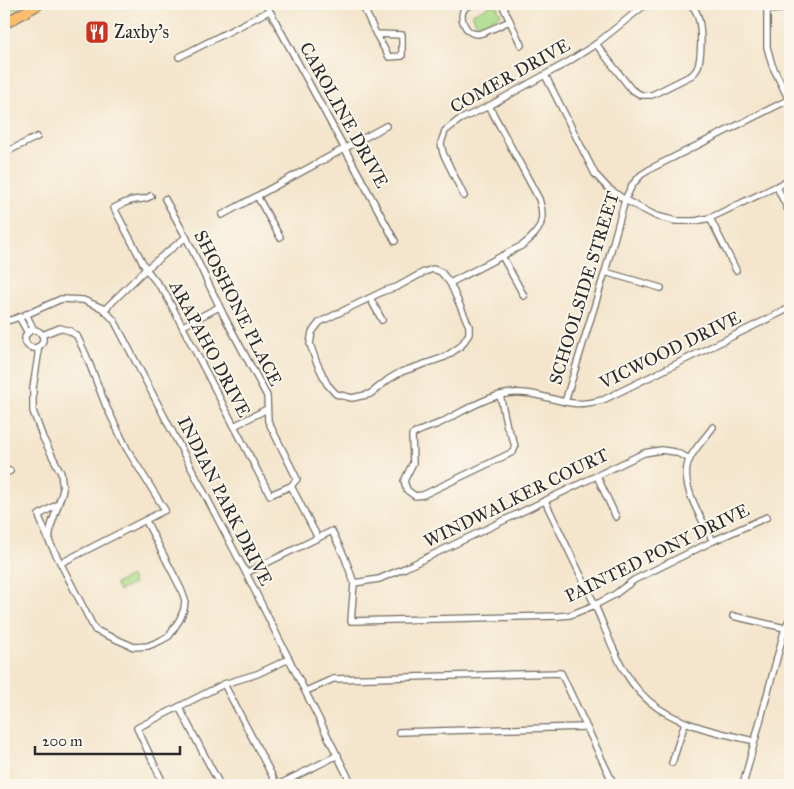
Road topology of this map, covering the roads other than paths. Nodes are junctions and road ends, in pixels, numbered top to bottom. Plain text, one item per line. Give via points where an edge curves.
1 (39, 4) edge
2 (266, 4) edge
3 (362, 4) edge
4 (473, 4) edge
5 (502, 4) edge
6 (646, 4) edge
7 (691, 4) edge
8 (767, 7) edge
9 (790, 8) edge
10 (269, 11) junction
11 (510, 21) junction
12 (4, 24) edge
13 (376, 34) junction
14 (596, 44) junction
15 (521, 45) dead end
16 (179, 58) dead end
17 (545, 75) junction
18 (790, 100) edge
19 (489, 106) junction
20 (386, 126) dead end
21 (37, 137) dead end
22 (345, 148) junction
23 (4, 153) edge
24 (790, 180) edge
25 (777, 187) junction
26 (152, 196) dead end
27 (257, 196) junction
28 (464, 196) dead end
29 (165, 199) dead end
30 (625, 200) junction
31 (790, 214) edge
32 (222, 215) dead end
33 (710, 218) junction
34 (186, 237) junction
35 (280, 237) dead end
36 (395, 241) dead end
37 (502, 256) junction
38 (146, 269) junction
39 (736, 270) dead end
40 (605, 272) junction
41 (450, 283) junction
42 (662, 288) dead end
43 (524, 296) dead end
44 (370, 298) junction
45 (219, 307) junction
46 (790, 308) edge
47 (104, 310) junction
48 (26, 314) junction
49 (19, 317) junction
50 (382, 320) dead end
51 (4, 322) edge
52 (183, 326) junction
53 (31, 331) junction
54 (42, 335) junction
55 (38, 347) junction
56 (500, 395) junction
57 (564, 402) junction
58 (268, 408) junction
59 (234, 426) junction
60 (713, 427) dead end
61 (690, 459) junction
62 (597, 476) junction
63 (291, 486) junction
64 (545, 501) junction
65 (58, 504) junction
66 (616, 517) dead end
67 (767, 517) dead end
68 (146, 521) junction
69 (318, 538) junction
70 (49, 541) junction
71 (713, 541) junction
72 (61, 563) junction
73 (246, 573) junction
74 (354, 584) junction
75 (595, 605) junction
76 (733, 616) dead end
77 (790, 618) edge
78 (785, 628) junction
79 (289, 659) junction
80 (224, 684) junction
81 (306, 691) junction
82 (179, 707) junction
83 (685, 723) junction
84 (585, 726) junction
85 (399, 732) dead end
86 (754, 741) junction
87 (338, 755) junction
88 (672, 763) dead end
89 (164, 785) edge
90 (220, 785) edge
91 (278, 785) edge
92 (352, 785) edge
93 (614, 785) edge
94 (743, 785) edge

1 - 12 highway
2 - 10 street, CAROLINE DRIVE
3 - 13 street
4 - 11 street via 462,12 462,20 471,33 479,34
5 - 11 street
6 - 14 street, COMER DRIVE
7 - 14 street via 696,10 700,28 697,70 652,95 641,95 631,89
8 - 9 street
8 - 18 street via 772,65
10 - 16 street
10 - 22 street, CAROLINE DRIVE
11 - 15 street
13 - 13 street via 402,35 402,56 389,57
14 - 17 street, COMER DRIVE
17 - 19 street, COMER DRIVE
17 - 30 street via 595,174
18 - 30 street, SCHOOLSIDE STREET via 652,168 632,185
19 - 28 street, COMER DRIVE via 459,120 445,131 441,143
19 - 37 street via 542,210 542,220 532,238
20 - 22 street
21 - 23 street
22 - 27 street
22 - 36 street, CAROLINE DRIVE
24 - 25 street
25 - 31 street
25 - 33 street
26 - 38 street, ARAPAHO DRIVE via 114,208
27 - 32 street
27 - 35 street
29 - 34 street, SHOSHONE PLACE
30 - 33 street via 656,216 676,221
30 - 40 street, SCHOOLSIDE STREET
33 - 39 street
34 - 38 street
34 - 45 street, SHOSHONE PLACE
37 - 41 street
37 - 43 street
38 - 47 street
38 - 52 street, ARAPAHO DRIVE via 165,293
40 - 42 street
40 - 57 street, SCHOOLSIDE STREET
41 - 44 street via 441,272 433,269
41 - 44 street via 469,326 469,334 462,346 445,357 401,372 370,394 352,398 336,394 327,384 316,361 310,344 312,332 320,322
44 - 50 street
45 - 52 street
45 - 58 street, SHOSHONE PLACE via 267,396
46 - 57 street, VICWOOD DRIVE via 603,400 585,404
47 - 48 street, INDIAN PARK DRIVE via 84,300 61,299
47 - 73 street, INDIAN PARK DRIVE via 114,320
48 - 49 street, INDIAN PARK DRIVE
48 - 53 street
49 - 51 street, INDIAN PARK DRIVE
49 - 53 street
52 - 59 street, ARAPAHO DRIVE
53 - 54 street via 39,331
53 - 55 street via 25,339 28,345
54 - 55 street
54 - 68 street via 60,328 77,336 127,449 165,510
55 - 65 street via 32,411 61,473 62,490
56 - 56 street, VICWOOD DRIVE via 514,439 512,452 423,495 415,496 407,490 404,481 413,463 412,436
56 - 57 street, VICWOOD DRIVE via 523,393
58 - 59 street
58 - 63 street, SHOSHONE PLACE via 268,421 297,478
59 - 63 street, ARAPAHO DRIVE via 270,495
60 - 61 street
61 - 62 street, WINDWALKER COURT via 661,450 644,453
61 - 71 street via 686,475 688,491
62 - 64 street, WINDWALKER COURT
62 - 66 street
63 - 69 street
64 - 74 street, WINDWALKER COURT via 405,568 379,579
64 - 75 street
65 - 70 street
65 - 70 street via 39,515
67 - 71 street, PAINTED PONY DRIVE
68 - 72 street
68 - 72 street via 185,600 184,610 174,629 160,641 134,647 95,630
69 - 73 street
69 - 74 street via 332,531
70 - 72 street
71 - 75 street, PAINTED PONY DRIVE via 634,580
73 - 79 street, INDIAN PARK DRIVE
74 - 75 street, PAINTED PONY DRIVE via 351,621 559,616
75 - 83 street via 631,682 644,698
76 - 78 street
77 - 78 street
78 - 86 street
79 - 80 street via 258,674
79 - 81 street, INDIAN PARK DRIVE
80 - 82 street
80 - 91 street
81 - 84 street via 333,679 561,673
81 - 87 street, INDIAN PARK DRIVE
82 - 89 street via 136,728
82 - 90 street
83 - 86 street
83 - 88 street
84 - 85 street
84 - 93 street
86 - 94 street
87 - 91 street
87 - 92 street, INDIAN PARK DRIVE

